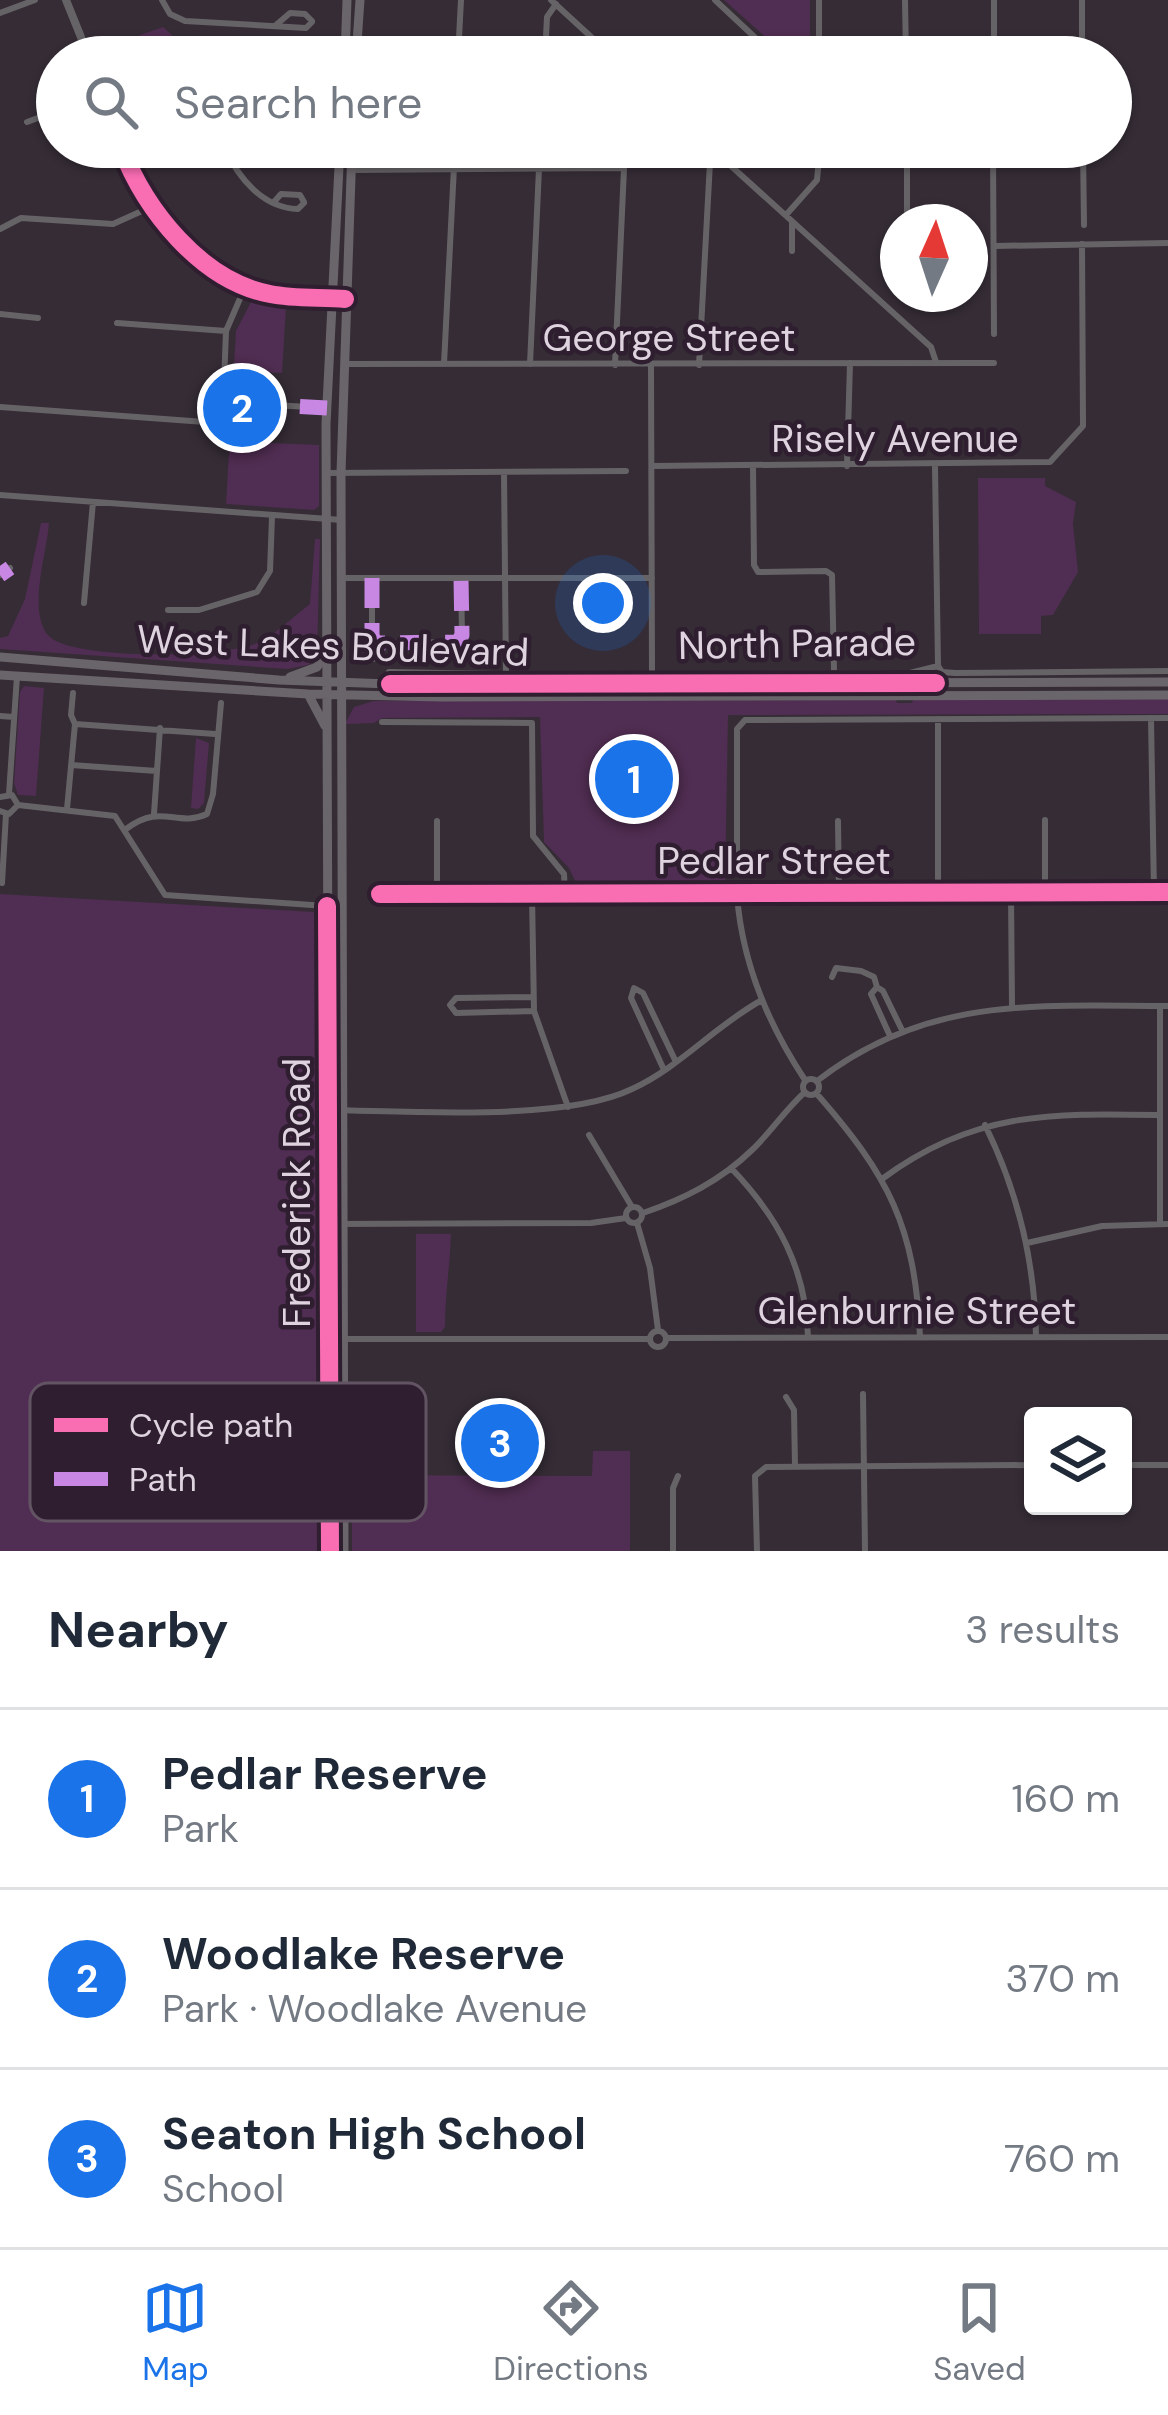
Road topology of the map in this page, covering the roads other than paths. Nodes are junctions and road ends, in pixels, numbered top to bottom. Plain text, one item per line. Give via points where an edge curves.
1 (35, 0) edge
2 (66, 0) edge
3 (162, 0) edge
4 (347, 0) edge
5 (360, 0) edge
6 (461, 0) edge
7 (715, 0) edge
8 (819, 0) edge
9 (905, 0) edge
10 (994, 0) edge
11 (1082, 0) edge
12 (553, 2) edge
13 (0, 13) edge
14 (277, 25) junction
15 (80, 36) edge
16 (346, 36) edge
17 (357, 36) edge
18 (459, 36) edge
19 (546, 36) edge
20 (590, 36) edge
21 (754, 36) edge
22 (819, 36) edge
23 (906, 36) edge
24 (994, 36) edge
25 (1082, 36) edge
26 (36, 119) edge
27 (27, 122) dead end
28 (133, 168) edge
29 (235, 168) edge
30 (339, 168) edge
31 (710, 168) edge
32 (734, 168) edge
33 (818, 168) edge
34 (907, 168) edge
35 (993, 168) edge
36 (1083, 168) edge
37 (539, 169) junction
38 (624, 169) joint
39 (351, 170) joint
40 (454, 170) junction
41 (274, 202) junction
42 (907, 204) edge
43 (153, 206) junction
44 (789, 218) junction
45 (1084, 225) dead end
46 (0, 229) edge
47 (1168, 243) edge
48 (1082, 244) junction
49 (994, 246) junction
50 (791, 251) dead end
51 (245, 287) junction
52 (332, 298) junction
53 (346, 299) junction
54 (0, 314) edge
55 (38, 318) dead end
56 (117, 323) dead end
57 (226, 331) junction
58 (994, 334) dead end
59 (850, 363) junction
60 (936, 363) junction
61 (994, 363) dead end
62 (344, 364) junction
63 (444, 364) junction
64 (530, 364) junction
65 (615, 365) junction
66 (651, 365) junction
67 (699, 365) junction
68 (255, 404) dead end
69 (0, 407) edge
70 (327, 408) junction
71 (652, 466) junction
72 (753, 466) junction
73 (848, 466) junction
74 (935, 466) junction
75 (626, 471) dead end
76 (326, 472) junction
77 (504, 472) junction
78 (341, 473) junction
79 (0, 495) edge
80 (93, 502) junction
81 (272, 516) junction
82 (327, 520) junction
83 (342, 520) junction
84 (10, 568) dead end
85 (0, 575) edge
86 (342, 578) junction
87 (372, 578) junction
88 (461, 578) junction
89 (505, 578) junction
90 (652, 578) junction
91 (84, 603) dead end
92 (169, 610) dead end
93 (463, 635) junction
94 (373, 638) junction
95 (327, 652) junction
96 (342, 656) junction
97 (0, 657) edge
98 (463, 658) dead end
99 (373, 659) dead end
100 (938, 666) junction
101 (389, 671) dead end
102 (834, 671) junction
103 (406, 672) junction
104 (971, 672) junction
105 (652, 673) junction
106 (0, 675) edge
107 (506, 675) junction
108 (1167, 675) edge
109 (17, 676) junction
110 (279, 680) junction
111 (327, 682) junction
112 (980, 682) junction
113 (361, 683) junction
114 (390, 684) junction
115 (343, 688) junction
116 (73, 693) dead end
117 (308, 694) junction
118 (327, 694) junction
119 (1168, 694) edge
120 (373, 695) junction
121 (221, 703) dead end
122 (0, 716) edge
123 (14, 717) junction
124 (1151, 718) junction
125 (1168, 718) edge
126 (343, 719) junction
127 (938, 719) junction
128 (382, 722) dead end
129 (76, 724) junction
130 (160, 728) junction
131 (327, 731) junction
132 (216, 734) junction
133 (71, 765) junction
134 (157, 771) junction
135 (4, 796) edge
136 (18, 806) junction
137 (67, 809) junction
138 (3, 812) edge
139 (154, 814) junction
140 (1045, 820) dead end
141 (437, 821) dead end
142 (838, 821) dead end
143 (126, 829) junction
144 (737, 854) dead end
145 (2, 883) edge
146 (938, 892) junction
147 (1154, 892) junction
148 (1168, 892) edge
149 (565, 893) junction
150 (839, 893) junction
151 (1010, 893) junction
152 (1045, 893) junction
153 (380, 894) dead end
154 (437, 894) junction
155 (532, 894) junction
156 (737, 895) junction
157 (327, 906) junction
158 (343, 907) junction
159 (832, 977) dead end
160 (877, 988) junction
161 (533, 997) junction
162 (762, 1000) junction
163 (1012, 1006) junction
164 (1164, 1006) edge
165 (534, 1011) junction
166 (902, 1030) junction
167 (890, 1036) junction
168 (676, 1062) junction
169 (664, 1070) junction
170 (805, 1081) junction
171 (817, 1082) junction
172 (805, 1092) junction
173 (816, 1093) junction
174 (568, 1107) junction
175 (329, 1110) junction
176 (344, 1111) junction
177 (1160, 1115) junction
178 (985, 1124) junction
179 (589, 1135) dead end
180 (731, 1168) junction
181 (883, 1178) junction
182 (632, 1208) junction
183 (643, 1213) junction
184 (626, 1218) junction
185 (637, 1223) junction
186 (330, 1224) junction
187 (345, 1224) junction
188 (1164, 1224) edge
189 (1028, 1244) junction
190 (658, 1330) junction
191 (1168, 1336) edge
192 (808, 1337) junction
193 (920, 1337) junction
194 (1036, 1337) junction
195 (666, 1338) junction
196 (330, 1339) junction
197 (344, 1339) junction
198 (649, 1339) junction
199 (330, 1383) edge
200 (344, 1383) edge
201 (863, 1394) dead end
202 (786, 1397) dead end
203 (1024, 1465) edge
204 (1132, 1465) edge
205 (1168, 1465) edge
206 (795, 1466) junction
207 (865, 1466) junction
208 (678, 1476) dead end
209 (673, 1551) edge
210 (757, 1551) edge
211 (866, 1551) edge

1 - 13 street
2 - 15 street
3 - 14 street via 185,21
4 - 16 main road
5 - 17 main road
6 - 18 street
7 - 21 street
8 - 22 street
9 - 23 street
10 - 24 street
11 - 25 street
12 - 19 street
12 - 20 street
14 - 14 street via 290,13 311,19 306,28
26 - 27 street
28 - 43 street
29 - 41 street
30 - 52 main road, Frederick Road
31 - 67 street
32 - 44 street
33 - 44 street
34 - 42 street
35 - 49 street
36 - 45 street
37 - 38 street
37 - 40 street
37 - 64 street
38 - 65 street
39 - 40 street
39 - 53 main road, Frederick Road
40 - 63 street
41 - 41 street via 281,194 304,203 298,209
43 - 46 street via 113,224 21,218
43 - 51 street via 212,269
44 - 50 street
44 - 60 street via 931,346
47 - 48 street
48 - 49 street
48 - 74 street, Risely Avenue via 1082,430 1044,464
49 - 58 street
51 - 52 street
51 - 57 street
52 - 53 street
52 - 70 main road, Frederick Road
53 - 62 main road, Frederick Road
54 - 55 street
56 - 57 street
57 - 69 street via 224,410 217,418
59 - 60 street, George Street
59 - 67 street, George Street
59 - 73 street
60 - 61 street, George Street
62 - 63 street, George Street
62 - 78 main road, Frederick Road
63 - 64 street, George Street
64 - 65 street, George Street
65 - 66 street, George Street
66 - 67 street, George Street
66 - 71 street
68 - 70 street
70 - 76 main road, Frederick Road
71 - 72 street, Risely Avenue
71 - 90 street
72 - 73 street, Risely Avenue
72 - 102 street via 754,565 758,572 832,575
73 - 74 street, Risely Avenue
74 - 100 street
75 - 77 street
76 - 78 street
76 - 82 main road, Frederick Road
77 - 78 street
77 - 89 street
78 - 83 main road, Frederick Road
79 - 80 street
80 - 81 street
80 - 91 street
81 - 82 street
81 - 92 street via 270,571 257,592 200,610
82 - 83 street
82 - 95 main road, Frederick Road
83 - 86 main road, Frederick Road
84 - 85 street
86 - 87 street
86 - 96 main road, Frederick Road
87 - 88 street
87 - 94 street
88 - 89 street
88 - 93 street
89 - 90 street
89 - 107 street
90 - 105 street
93 - 94 street via 458,642
93 - 98 street
94 - 99 street
95 - 110 main road via 317,668
95 - 111 main road, Frederick Road
96 - 113 main road
96 - 115 main road, Frederick Road
97 - 110 main road, West Lakes Boulevard
100 - 102 street, North Parade
100 - 104 street, North Parade
101 - 103 street, North Parade
102 - 105 street, North Parade
103 - 107 street, North Parade
103 - 114 street
104 - 108 street, North Parade
104 - 112 street, North Parade
105 - 107 street, North Parade
106 - 109 main road, West Lakes Boulevard
108 - 112 main road, West Lakes Boulevard
109 - 117 main road, West Lakes Boulevard
109 - 123 street
110 - 111 main road, West Lakes Boulevard
111 - 115 main road, West Lakes Boulevard
111 - 118 main road, Frederick Road
112 - 114 main road, West Lakes Boulevard
113 - 114 main road, West Lakes Boulevard
113 - 115 main road, West Lakes Boulevard
115 - 118 main road, West Lakes Boulevard
115 - 120 main road, West Lakes Boulevard
115 - 126 main road, Frederick Road
116 - 129 street
117 - 118 main road, West Lakes Boulevard
117 - 131 main road
118 - 131 main road, Frederick Road
119 - 120 main road, West Lakes Boulevard
120 - 126 main road via 350,705
121 - 132 street
122 - 123 street
123 - 135 street
124 - 125 street
124 - 127 street
124 - 147 street
126 - 158 main road, Frederick Road
127 - 144 street via 746,720 737,728
127 - 146 street
128 - 149 street via 532,723 533,836 564,874
129 - 130 street
129 - 133 street
130 - 132 street
130 - 134 street
131 - 157 main road, Frederick Road
132 - 139 street via 206,814
133 - 134 street
133 - 137 street
134 - 139 street
135 - 136 street
136 - 137 street
136 - 138 street
137 - 143 street via 112,814
138 - 145 street
139 - 143 street
140 - 152 street
141 - 154 street
142 - 150 street
143 - 157 street via 165,895
146 - 150 street, Pedlar Street
146 - 151 street, Pedlar Street
147 - 148 street, Pedlar Street
147 - 152 street, Pedlar Street
149 - 155 street, Pedlar Street
149 - 156 street, Pedlar Street
150 - 156 street, Pedlar Street
151 - 152 street, Pedlar Street
151 - 163 street
153 - 154 street, Pedlar Street
154 - 155 street, Pedlar Street
155 - 161 street
156 - 162 street
157 - 158 street
157 - 175 main road, Frederick Road
158 - 176 main road, Frederick Road
159 - 160 street via 836,968 861,971
160 - 166 street
160 - 167 street via 871,994
161 - 165 street
161 - 165 street via 456,998 450,1005 456,1012
162 - 168 street
162 - 170 street
163 - 164 street
163 - 166 street
164 - 177 street
165 - 174 street
166 - 167 street
167 - 171 street
168 - 169 street
168 - 169 street via 634,988 631,998
169 - 174 street via 628,1092
170 - 171 street
170 - 172 street
171 - 173 street
172 - 173 street
172 - 180 street
173 - 181 street
174 - 176 street
175 - 176 street
175 - 186 main road, Frederick Road
176 - 187 main road, Frederick Road
177 - 178 street
177 - 188 street
178 - 181 street via 918,1152
178 - 189 street
179 - 182 street
180 - 183 street
180 - 192 street via 786,1238
181 - 193 street via 904,1221
182 - 183 street
182 - 184 street
183 - 185 street
184 - 185 street
184 - 187 street
185 - 190 street
186 - 187 street
186 - 196 main road, Frederick Road
187 - 197 main road, Frederick Road
188 - 189 street via 1102,1226
189 - 194 street
190 - 195 street
190 - 198 street
191 - 194 street, Glenburnie Street
192 - 193 street, Glenburnie Street
192 - 195 street, Glenburnie Street
193 - 194 street, Glenburnie Street
195 - 198 street, Glenburnie Street via 658,1347
196 - 197 street
196 - 199 main road, Frederick Road
197 - 198 street
197 - 200 main road, Frederick Road
201 - 207 street
202 - 206 street via 794,1410
203 - 207 street
204 - 205 street
206 - 207 street
206 - 210 street via 766,1467 755,1476
207 - 211 street
208 - 209 street

